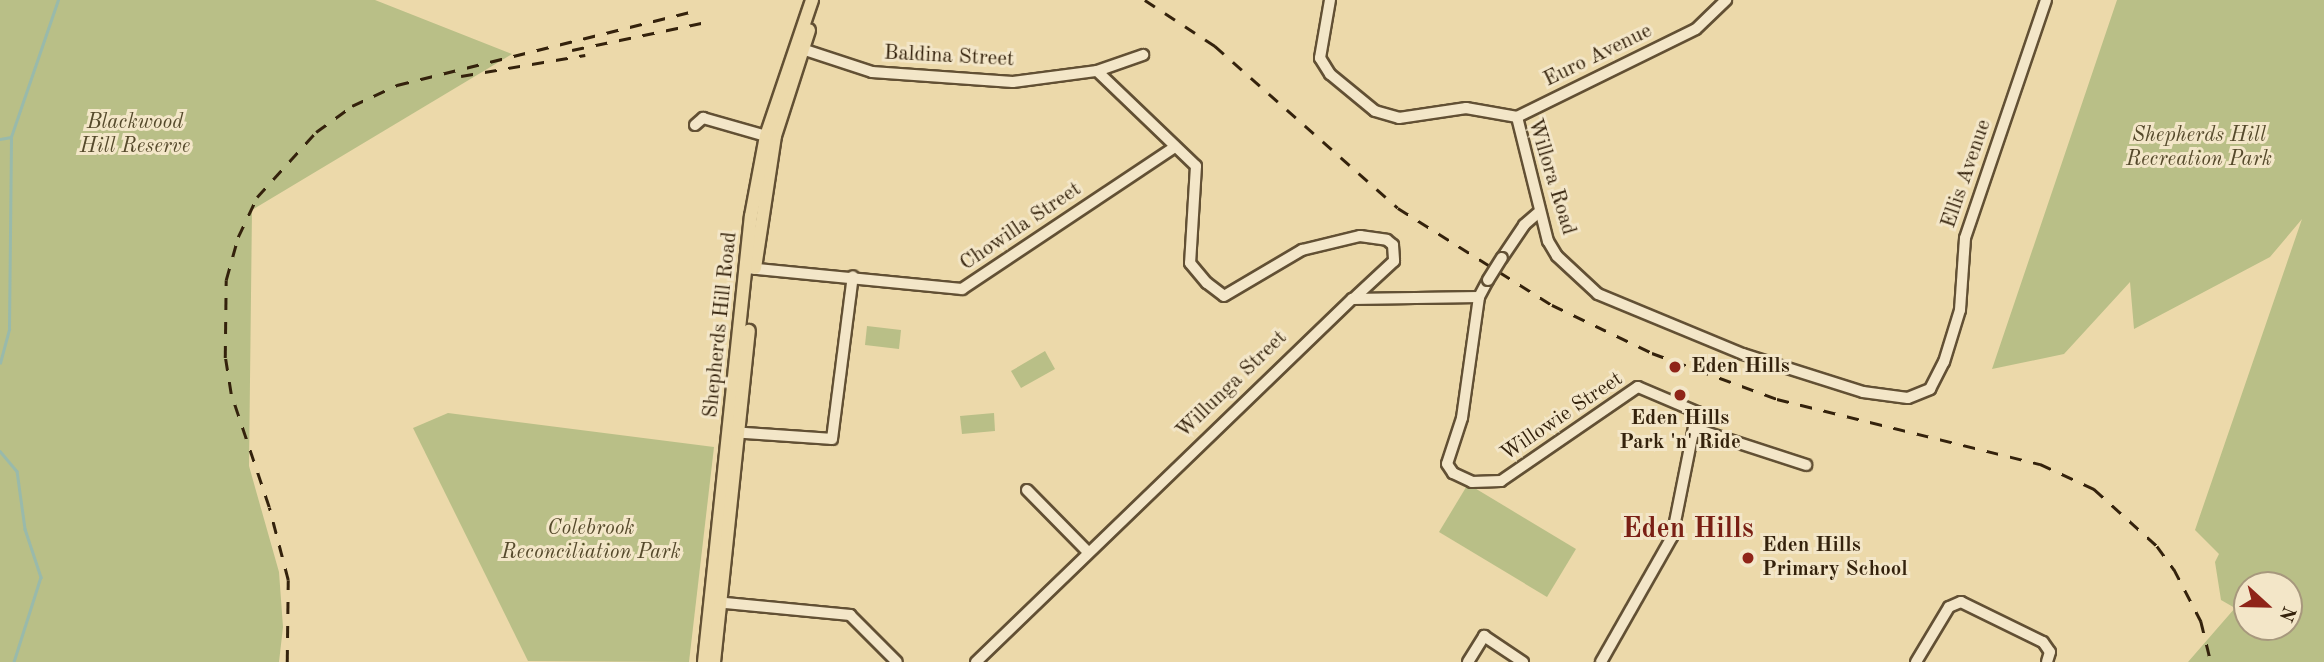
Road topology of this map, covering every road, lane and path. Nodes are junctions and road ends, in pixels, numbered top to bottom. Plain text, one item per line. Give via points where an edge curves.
1 (812, 0) edge
2 (820, 0) edge
3 (1330, 0) edge
4 (1726, 0) edge
5 (2046, 0) edge
6 (799, 48) junction
7 (1143, 55) dead end
8 (1097, 71) junction
9 (1517, 117) junction
10 (695, 125) dead end
11 (765, 136) junction
12 (1175, 147) junction
13 (1538, 213) junction
14 (751, 269) junction
15 (853, 276) junction
16 (1479, 297) junction
17 (1352, 299) junction
18 (1919, 396) joint
19 (1696, 429) junction
20 (735, 432) junction
21 (1806, 465) dead end
22 (1027, 490) dead end
23 (1088, 552) junction
24 (714, 602) junction
25 (2049, 657) edge
26 (704, 662) edge
27 (714, 662) edge
28 (897, 662) edge
29 (976, 662) edge
30 (1468, 662) edge
31 (1523, 662) edge
32 (1601, 662) edge
33 (1916, 662) edge

1 - 6 main road, Shepherds Hill Road
2 - 6 main road, Shepherds Hill Road
3 - 9 street, Willora Road via 1320,58 1330,74 1375,111 1398,118 1466,108
4 - 9 street, Euro Avenue via 1696,29
5 - 18 street, Ellis Avenue via 1965,238 1957,324 1938,378
6 - 8 street, Baldina Street via 872,72 1013,82
6 - 11 main road, Shepherds Hill Road
6 - 14 main road, Shepherds Hill Road via 775,136
7 - 8 street, Baldina Street
8 - 12 street
9 - 13 street, Willora Road
10 - 11 street via 703,118
11 - 14 main road, Shepherds Hill Road via 751,216
12 - 15 street, Chowilla Street via 962,289
12 - 17 street, Willunga Street via 1198,173 1190,263 1207,283 1224,296 1302,250 1360,236 1387,240 1393,245 1394,261
13 - 16 street, bridge via 1502,258
13 - 18 street, Willora Road via 1557,256 1598,294 1616,303 1683,333 1863,392
14 - 15 street, Chowilla Street
14 - 20 main road, Shepherds Hill Road
15 - 20 street via 832,439
16 - 17 street
16 - 19 street, Willowie Street via 1462,418 1447,464 1453,473 1472,481 1501,481 1637,387 1693,407 1698,417
17 - 23 street, Willunga Street
19 - 21 street
19 - 32 street via 1672,537
20 - 24 main road, Shepherds Hill Road
22 - 23 street
23 - 29 street, Willunga Street
24 - 26 main road, Shepherds Hill Road
24 - 27 main road, Shepherds Hill Road
24 - 28 street via 850,615
25 - 33 street via 2043,642 1961,602 1949,607
30 - 31 street via 1484,636

